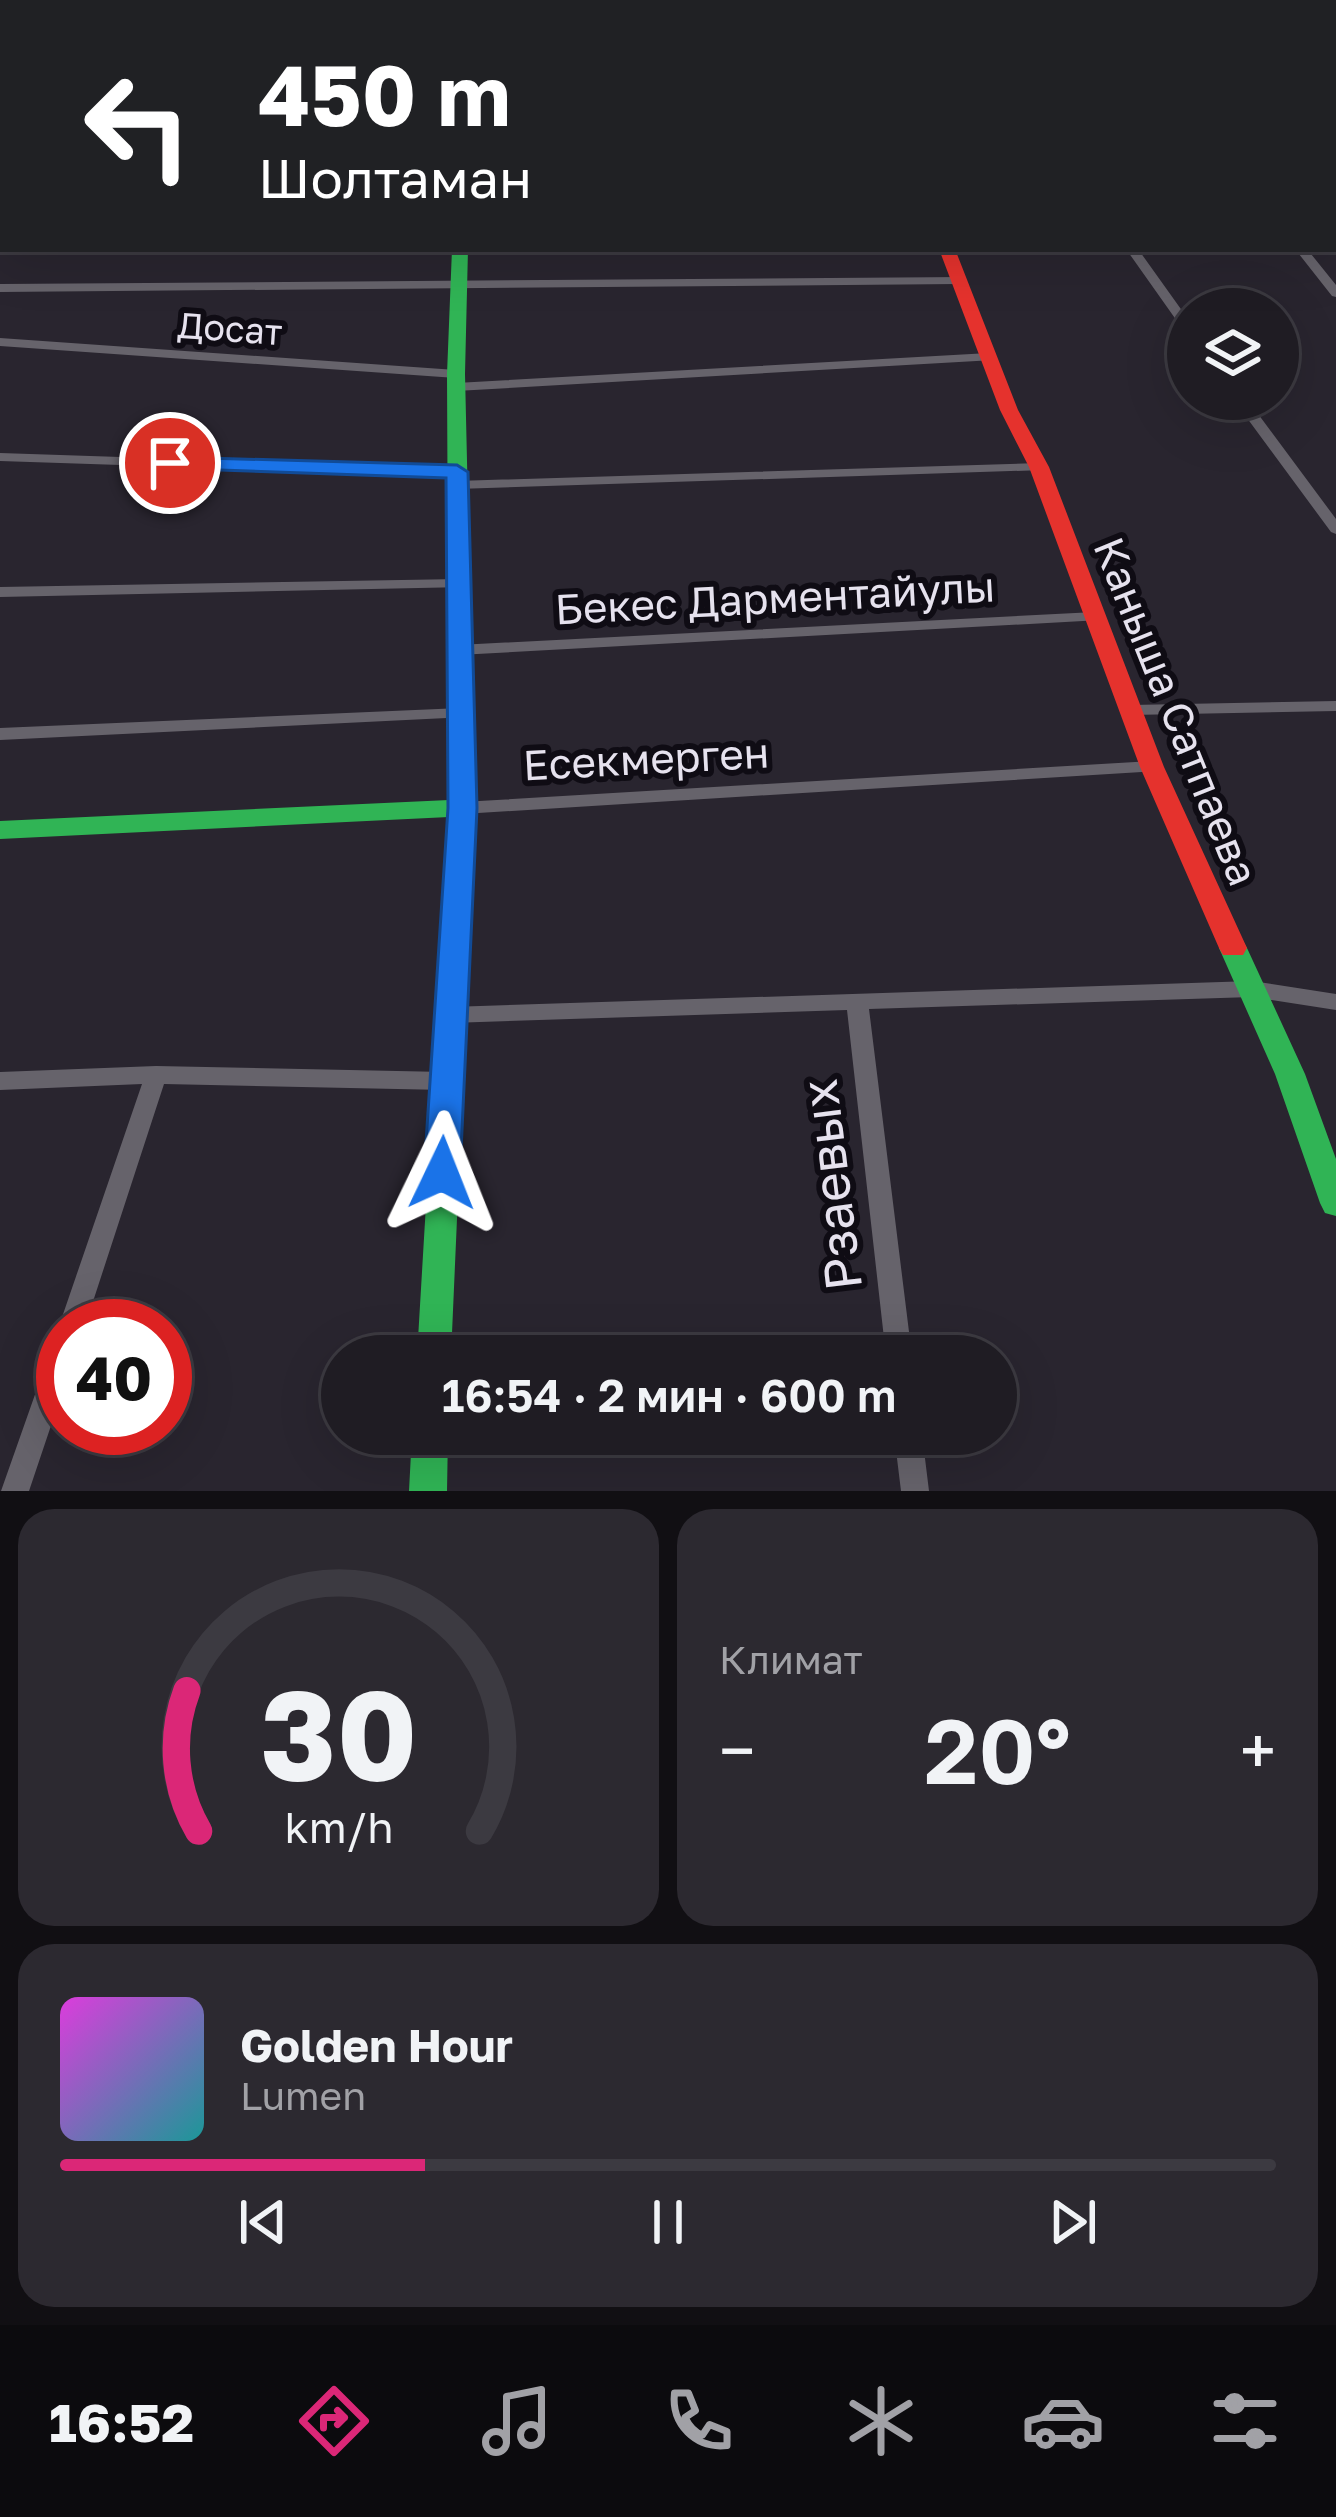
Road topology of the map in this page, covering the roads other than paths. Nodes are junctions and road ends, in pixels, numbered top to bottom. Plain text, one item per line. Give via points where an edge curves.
1 (460, 252) edge
2 (948, 252) edge
3 (1134, 252) edge
4 (1302, 252) edge
5 (959, 280) junction
6 (458, 281) junction
7 (0, 288) edge
8 (1336, 293) edge
9 (1167, 298) edge
10 (0, 342) edge
11 (989, 357) junction
12 (456, 380) junction
13 (1255, 420) edge
14 (0, 457) edge
15 (1039, 467) junction
16 (457, 478) junction
17 (1336, 530) edge
18 (460, 584) junction
19 (0, 592) edge
20 (1094, 617) junction
21 (458, 650) junction
22 (1336, 706) edge
23 (1131, 710) junction
24 (461, 713) junction
25 (0, 734) edge
26 (1152, 767) junction
27 (463, 808) junction
28 (0, 830) edge
29 (1252, 989) junction
30 (857, 1002) junction
31 (1336, 1002) edge
32 (450, 1015) junction
33 (156, 1075) junction
34 (0, 1081) edge
35 (446, 1081) junction
36 (1336, 1203) edge
37 (81, 1299) edge
38 (435, 1335) edge
39 (897, 1335) edge
40 (36, 1429) edge
41 (429, 1455) edge
42 (911, 1455) edge
43 (14, 1491) edge
44 (428, 1491) edge
45 (915, 1491) edge

1 - 6 street
2 - 5 street, Каныша Сатпаева
3 - 9 street
4 - 8 street
5 - 6 street, Досат
5 - 11 street, Каныша Сатпаева
6 - 7 street, Досат
6 - 12 street
10 - 12 street, Досат
11 - 12 street, Досат
11 - 15 street, Каныша Сатпаева
12 - 16 street
13 - 17 street
14 - 16 street
15 - 16 street
15 - 20 street, Каныша Сатпаева
16 - 18 street
18 - 19 street
18 - 21 street
20 - 21 street, Бекес Дарментайулы
20 - 23 street, Каныша Сатпаева
21 - 24 street
22 - 23 street
23 - 26 street, Каныша Сатпаева
24 - 25 street
24 - 27 street
26 - 27 street, Eсекмерген
26 - 29 street, Каныша Сатпаева
27 - 28 street, Eсекмерген
27 - 32 street
29 - 30 street
29 - 31 street
29 - 36 street, Каныша Сатпаева
30 - 32 street
30 - 39 street, Рзаевых
32 - 35 street
33 - 34 street
33 - 35 street
33 - 37 street
35 - 38 street
40 - 43 street
41 - 44 street
42 - 45 street

